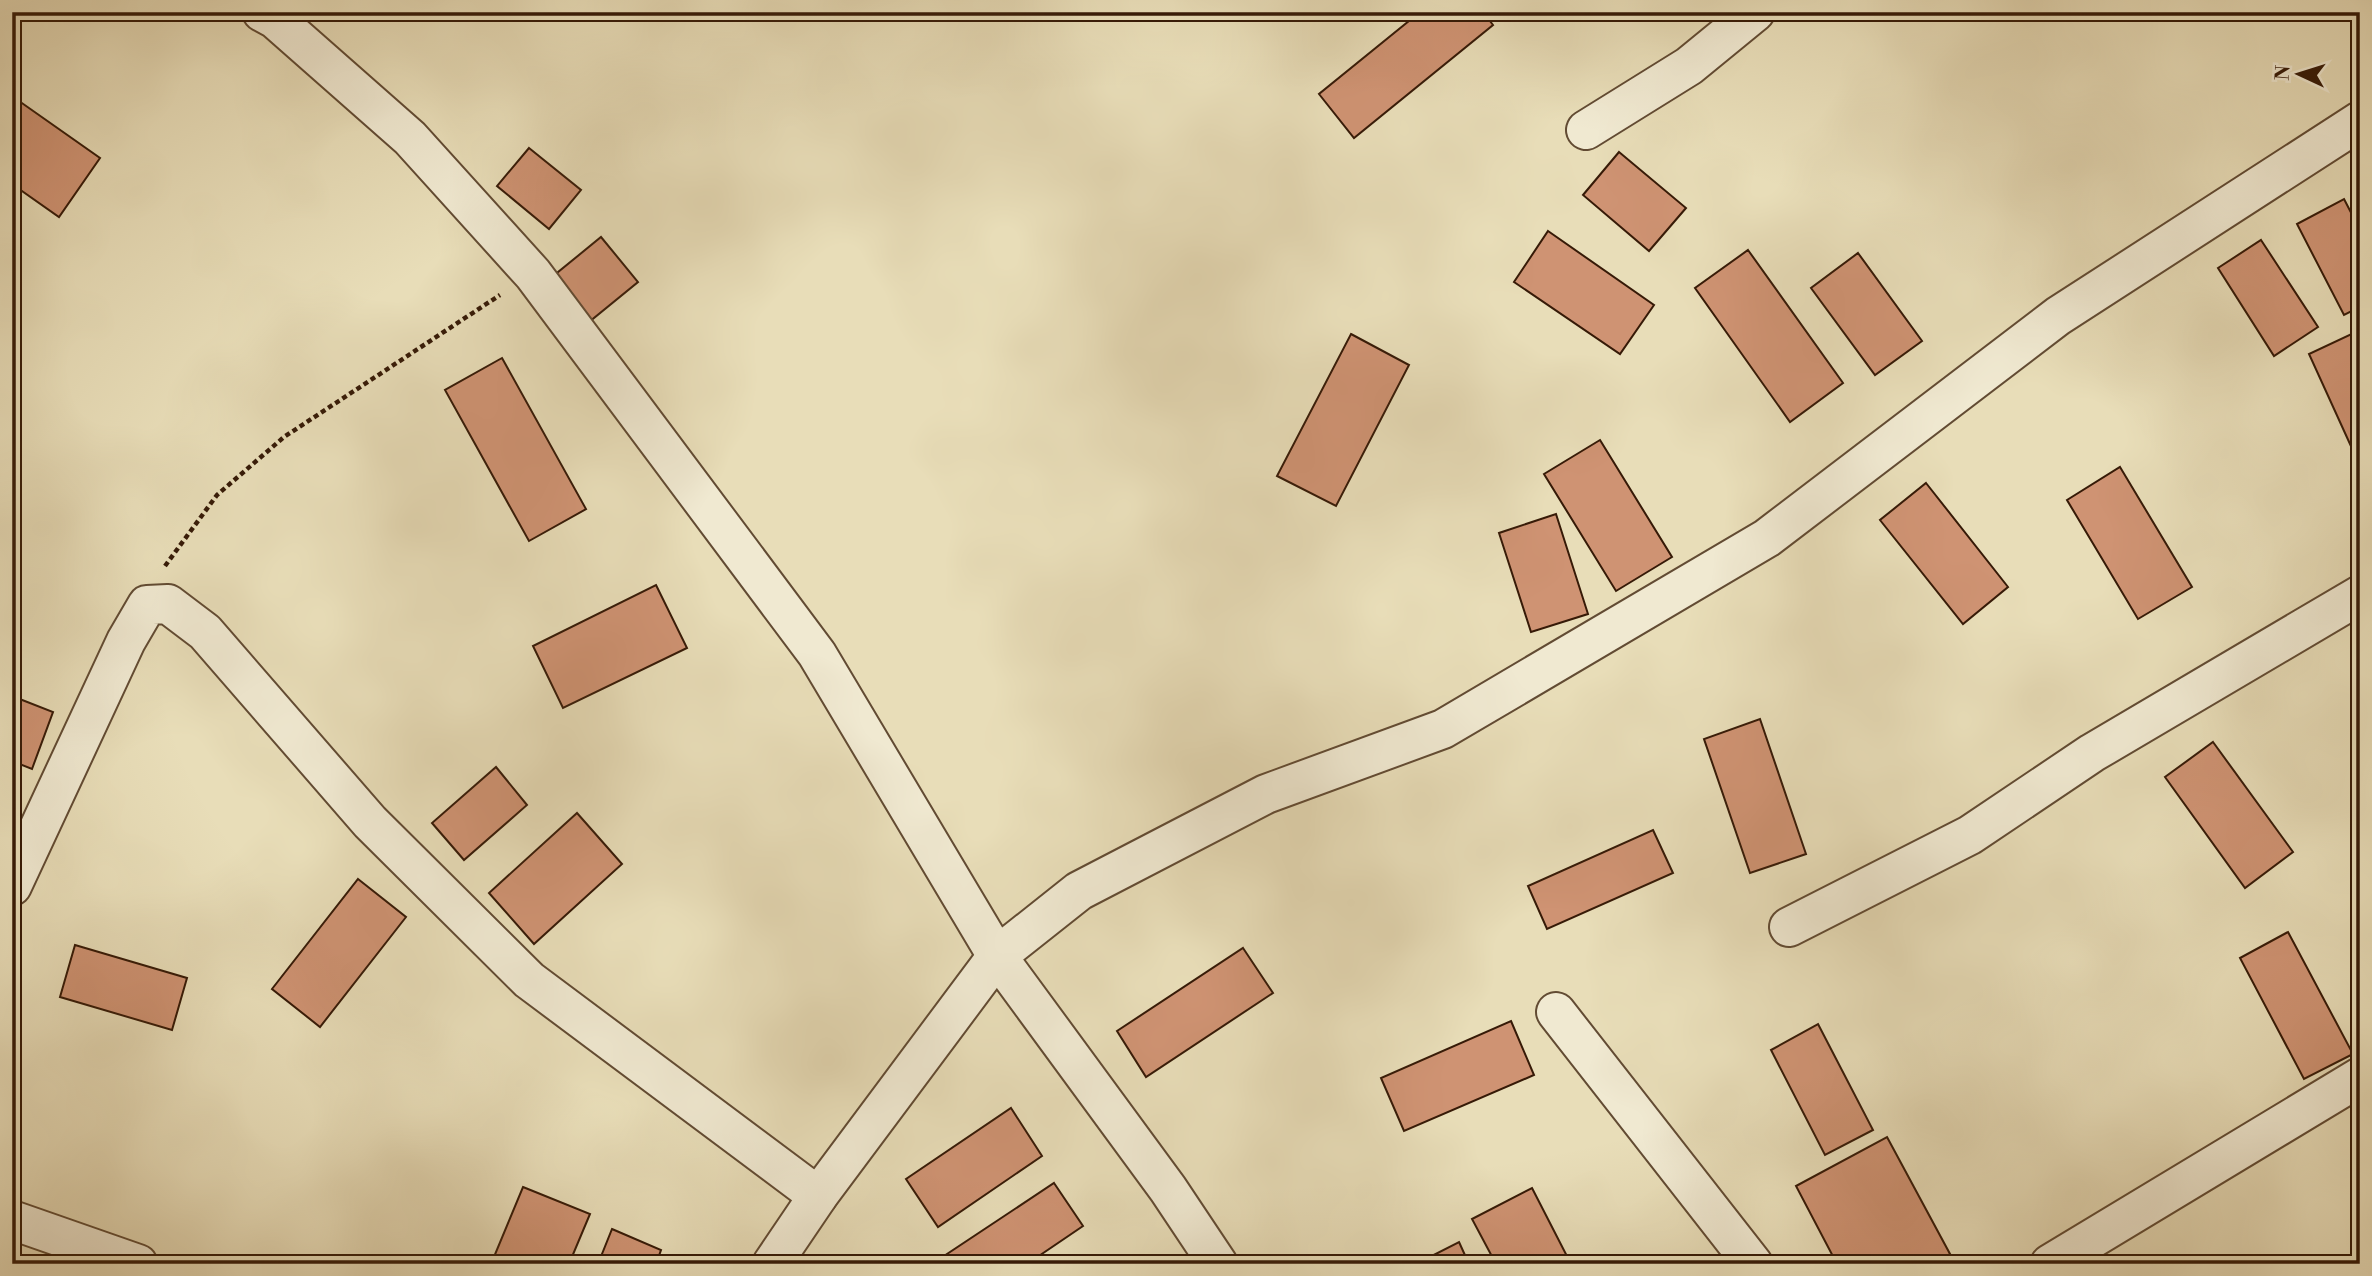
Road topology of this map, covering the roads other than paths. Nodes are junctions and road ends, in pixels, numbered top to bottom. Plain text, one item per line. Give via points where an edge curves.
1 (261, 12) edge
2 (1755, 12) edge
3 (2360, 121) edge
4 (1586, 130) dead end
5 (2360, 595) edge
6 (12, 886) edge
7 (1789, 927) dead end
8 (997, 956) junction
9 (1556, 1012) dead end
10 (2360, 1077) edge
11 (818, 1195) junction
12 (12, 1220) edge
13 (94, 1256) edge
14 (138, 1264) edge
15 (772, 1264) edge
16 (1218, 1264) edge
17 (1753, 1264) edge
18 (2050, 1264) edge

1 - 8 street via 275,19 410,138 533,274 817,654
2 - 4 street via 1689,66
3 - 8 street via 2058,316 1767,538 1443,729 1266,794 1079,891
5 - 7 street via 2092,753 1970,835
6 - 11 street via 127,641 147,605 168,604 205,632 370,822 529,980
8 - 11 street
8 - 16 street
9 - 17 street
10 - 18 street
11 - 15 street
12 - 13 street
13 - 14 street

